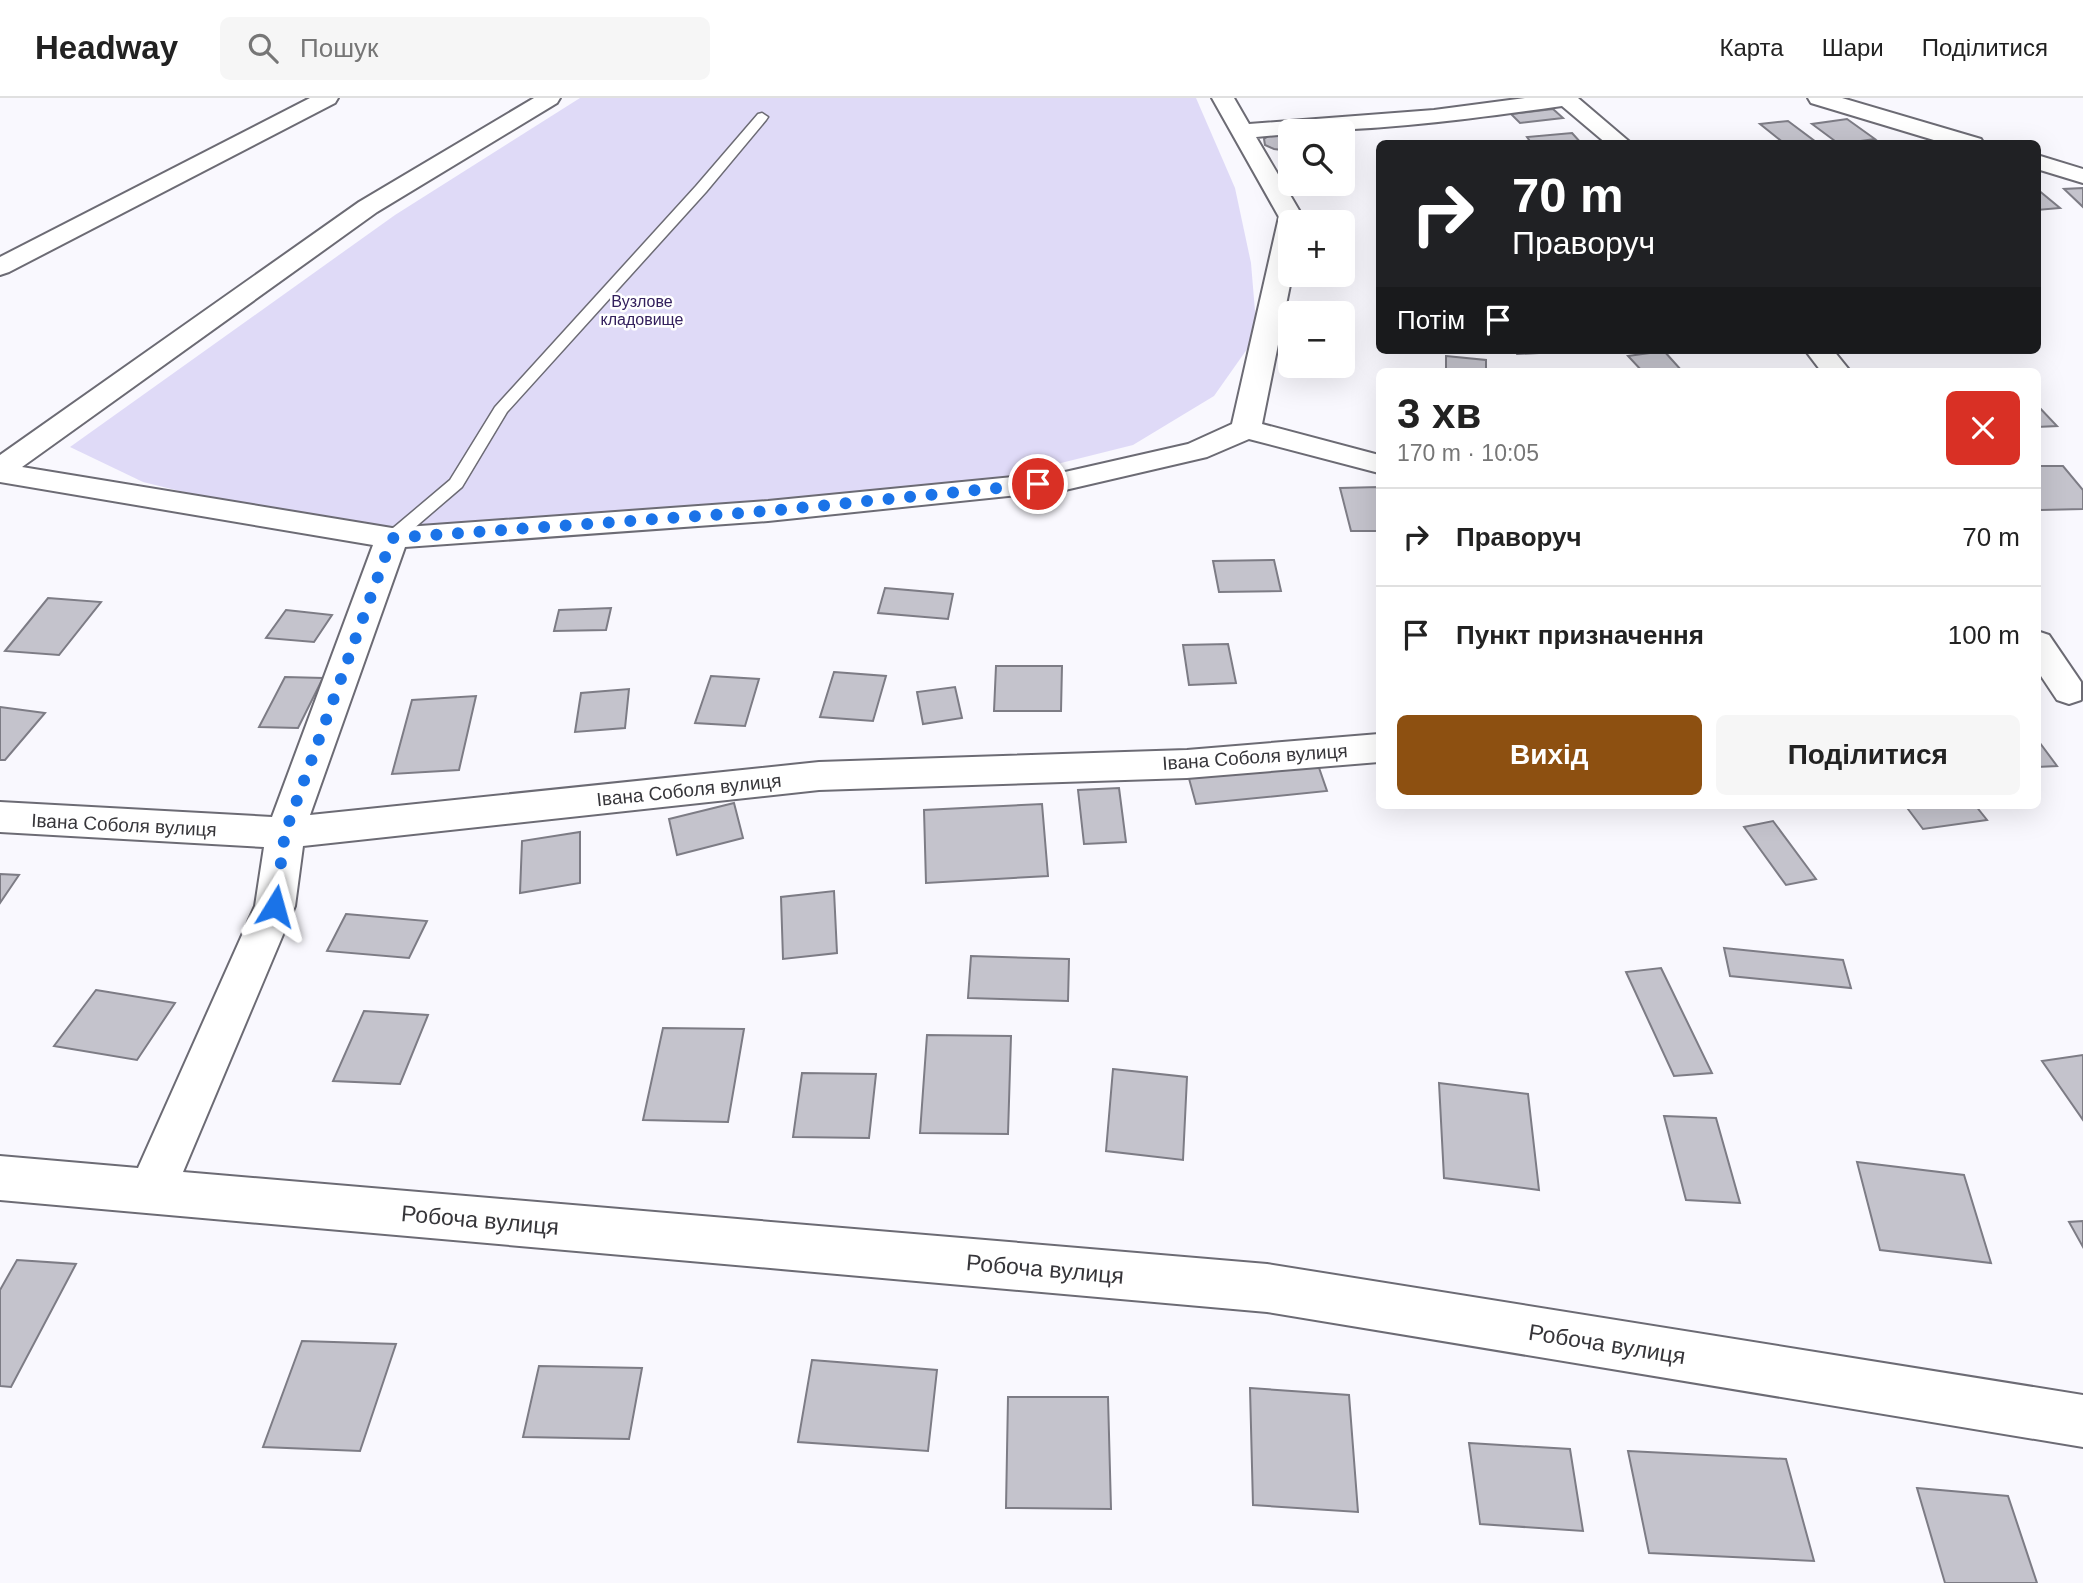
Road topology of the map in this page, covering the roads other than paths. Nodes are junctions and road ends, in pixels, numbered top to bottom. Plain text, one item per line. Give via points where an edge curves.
1 (327, 98) edge
2 (548, 98) edge
3 (1223, 98) edge
4 (1819, 98) edge
5 (1566, 99) edge
6 (762, 117) dead end
7 (1242, 131) junction
8 (1616, 140) edge
9 (1960, 140) edge
10 (2041, 163) edge
11 (2083, 176) edge
12 (1287, 210) edge
13 (0, 267) edge
14 (1278, 278) edge
15 (1822, 354) edge
16 (1834, 368) edge
17 (1246, 429) junction
18 (1376, 463) edge
19 (0, 471) edge
20 (392, 538) junction
21 (2041, 651) edge
22 (2063, 692) edge
23 (1376, 748) edge
24 (0, 817) edge
25 (285, 833) junction
26 (0, 1178) edge
27 (151, 1192) junction
28 (2083, 1421) edge

1 - 13 street
2 - 19 street via 368,207
3 - 7 street
4 - 9 street
5 - 7 street via 1433,117
5 - 8 street
6 - 20 lane via 501,410 456,483
7 - 12 street
10 - 11 street
14 - 17 street
15 - 16 street
17 - 18 street
17 - 20 street via 1198,451 1065,481 768,511
19 - 20 street
20 - 25 street
21 - 22 street
23 - 25 street, Івана Соболя вулиця via 1187,764 819,776
24 - 25 street, Івана Соболя вулиця
25 - 27 street via 275,906
26 - 27 street, Робоча вулиця
27 - 28 street, Робоча вулиця via 1267,1288

